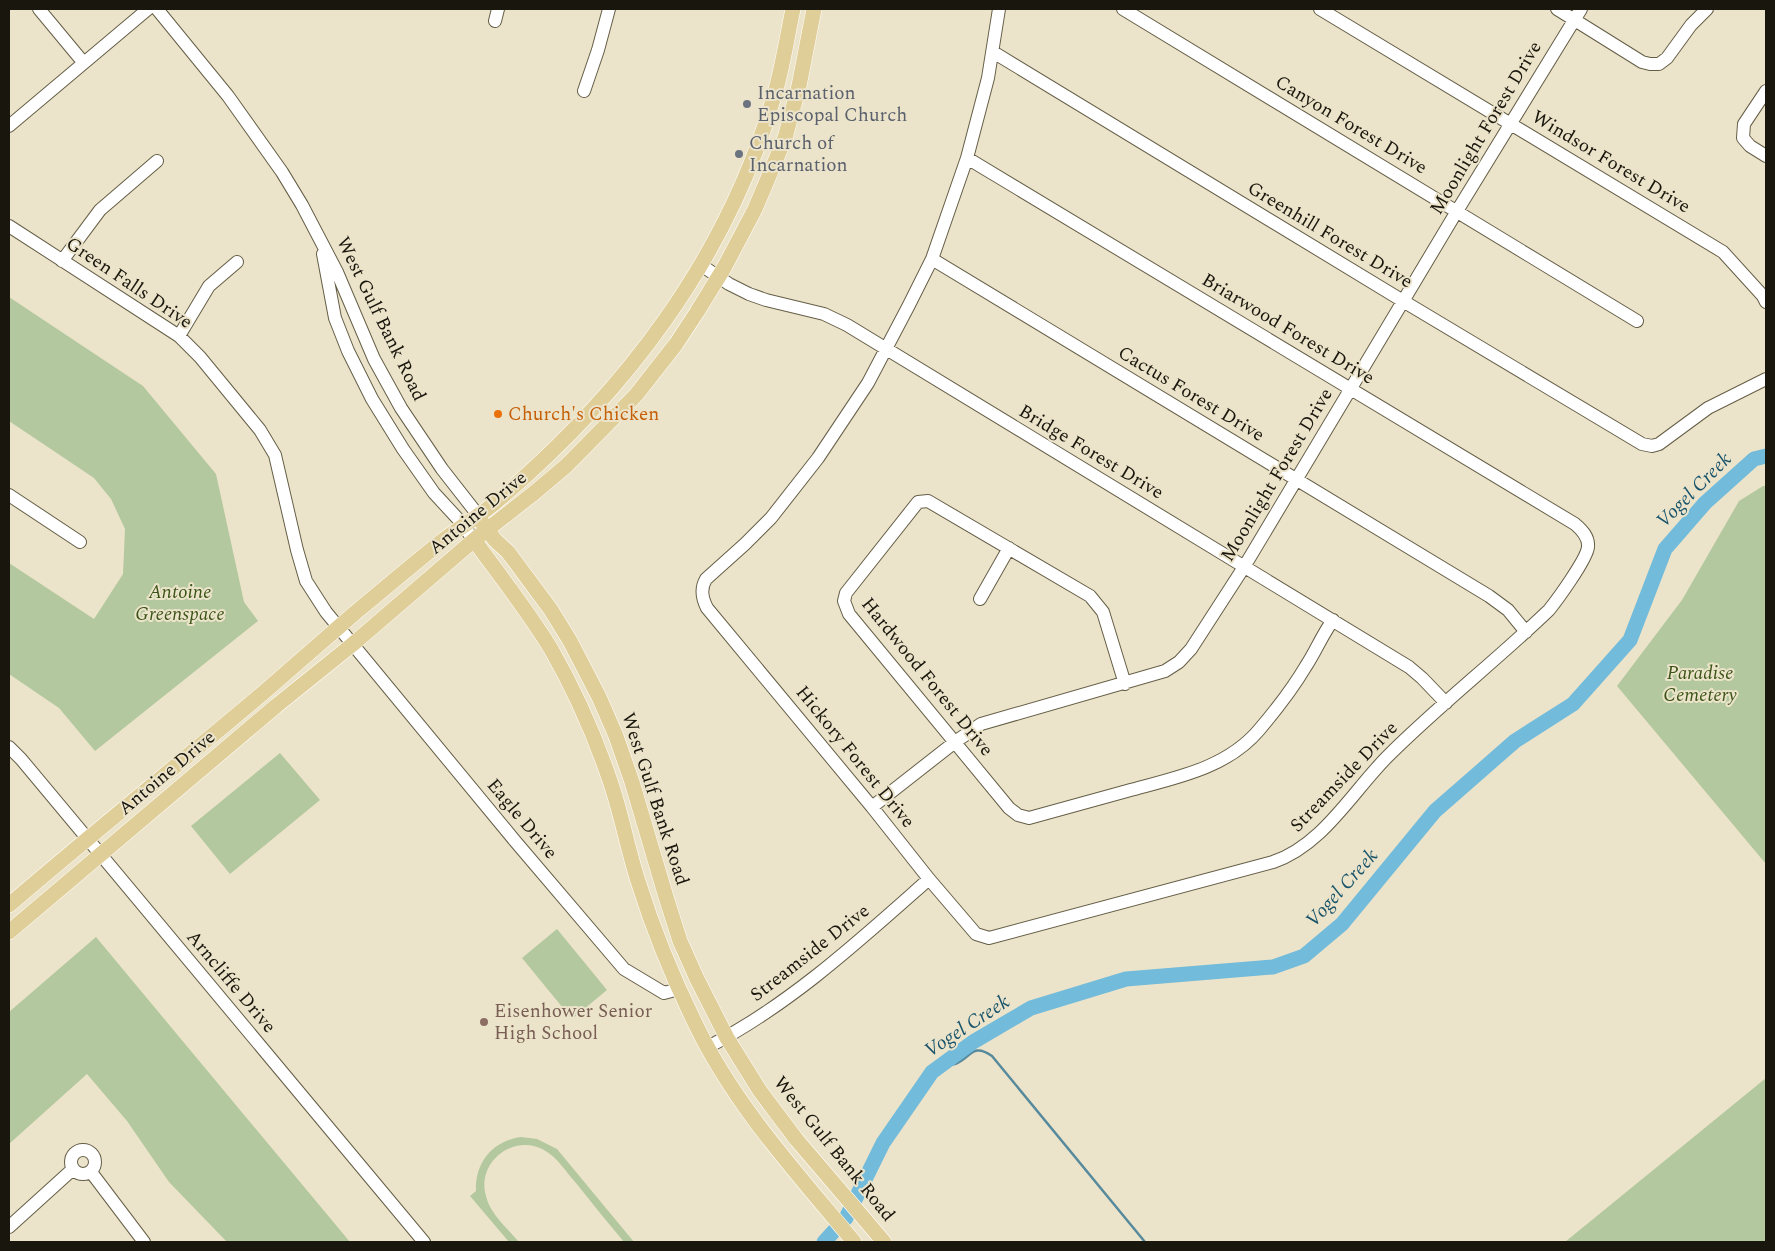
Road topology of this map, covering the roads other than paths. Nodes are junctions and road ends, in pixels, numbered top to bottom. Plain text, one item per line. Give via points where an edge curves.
1 (39, 9) edge
2 (148, 9) edge
3 (157, 9) edge
4 (609, 9) edge
5 (793, 9) edge
6 (814, 9) edge
7 (999, 9) edge
8 (1123, 9) edge
9 (1320, 9) edge
10 (1557, 9) edge
11 (1707, 9) edge
12 (1578, 14) edge
13 (993, 52) junction
14 (83, 62) junction
15 (1766, 91) edge
16 (584, 92) dead end
17 (1511, 123) junction
18 (9, 126) edge
19 (1766, 156) edge
20 (967, 158) junction
21 (157, 161) dead end
22 (1457, 211) junction
23 (9, 226) edge
24 (317, 235) junction
25 (932, 259) junction
26 (62, 261) junction
27 (237, 262) dead end
28 (701, 265) junction
29 (718, 277) junction
30 (1403, 301) junction
31 (1766, 302) edge
32 (1637, 321) dead end
33 (179, 336) junction
34 (886, 350) junction
35 (1766, 379) edge
36 (1350, 389) junction
37 (401, 408) junction
38 (384, 418) junction
39 (1296, 480) junction
40 (9, 495) edge
41 (478, 515) junction
42 (464, 526) junction
43 (486, 530) junction
44 (1587, 537) joint
45 (474, 540) junction
46 (80, 542) dead end
47 (1009, 548) junction
48 (1244, 567) junction
49 (536, 587) junction
50 (518, 599) junction
51 (980, 599) dead end
52 (1333, 620) junction
53 (338, 627) junction
54 (1526, 632) junction
55 (570, 641) junction
56 (353, 644) junction
57 (551, 649) junction
58 (1125, 684) junction
59 (1446, 703) junction
60 (955, 742) junction
61 (9, 747) edge
62 (191, 752) junction
63 (204, 768) junction
64 (142, 792) junction
65 (872, 806) junction
66 (156, 809) junction
67 (87, 838) junction
68 (101, 856) junction
69 (929, 879) junction
70 (9, 905) edge
71 (672, 916) junction
72 (651, 921) junction
73 (9, 932) edge
74 (989, 938) joint
75 (679, 989) junction
76 (727, 1038) junction
77 (708, 1047) junction
78 (819, 1166) junction
79 (73, 1170) junction
80 (91, 1172) junction
81 (801, 1180) junction
82 (9, 1228) edge
83 (852, 1239) edge
84 (144, 1242) edge
85 (424, 1242) edge
86 (884, 1242) edge

1 - 14 street
2 - 14 street
3 - 24 street, West Gulf Bank Road via 251,126 286,178
4 - 16 street
5 - 28 main road, Antoine Drive via 775,92 758,144 728,217
6 - 29 main road, Antoine Drive via 800,86 785,138 755,209
7 - 13 street
8 - 22 street, Canyon Forest Drive
9 - 17 street, Windsor Forest Drive
10 - 12 street
11 - 12 street via 1659,64 1642,62
12 - 17 street, Moonlight Forest Drive
13 - 20 street
13 - 30 street, Greenhill Forest Drive
14 - 18 street
15 - 19 street via 1744,124 1743,138
17 - 22 street, Moonlight Forest Drive
17 - 31 street, Windsor Forest Drive via 1723,252
20 - 25 street
20 - 36 street, Briarwood Forest Drive
21 - 26 street via 100,210
22 - 30 street, Moonlight Forest Drive
22 - 32 street, Canyon Forest Drive
23 - 26 street, Green Falls Drive
24 - 37 street, West Gulf Bank Road via 338,272 374,360
24 - 38 street, West Gulf Bank Road via 335,318 348,352
25 - 34 street
25 - 39 street, Cactus Forest Drive
26 - 33 street, Green Falls Drive
27 - 33 street via 209,286
28 - 29 street, Bridge Forest Drive
28 - 41 main road, Antoine Drive via 668,316 598,405
29 - 34 street, Bridge Forest Drive via 766,300 827,315
29 - 43 main road, Antoine Drive via 676,344 636,395 566,466
30 - 35 street, Greenhill Forest Drive via 1650,446 1667,439 1708,408
30 - 36 street, Moonlight Forest Drive
33 - 53 street, Green Falls Drive via 260,430 275,455 306,581
34 - 48 street, Bridge Forest Drive
34 - 65 street, Hickory Forest Drive via 807,474 771,518 706,579 702,591 707,608
36 - 39 street, Moonlight Forest Drive
36 - 44 street, Briarwood Forest Drive via 1575,524
37 - 38 street
37 - 41 street, West Gulf Bank Road
38 - 42 street, West Gulf Bank Road via 434,493
39 - 48 street, Moonlight Forest Drive
39 - 54 street, Cactus Forest Drive via 1489,596 1508,610
40 - 46 street
41 - 42 main road, Antoine Drive
41 - 43 main road, West Gulf Bank Road
42 - 45 street, West Gulf Bank Road
42 - 53 main road, Antoine Drive
43 - 45 main road, Antoine Drive
43 - 49 main road, West Gulf Bank Road
44 - 54 street, Streamside Drive via 1588,548 1558,600
45 - 50 main road, West Gulf Bank Road
45 - 56 main road, Antoine Drive
47 - 51 street
47 - 58 street via 1090,596 1098,604
47 - 60 street, Hardwood Forest Drive via 928,501 918,502 849,587 844,601 849,614
48 - 52 street, Bridge Forest Drive
48 - 58 street, Moonlight Forest Drive via 1185,656 1165,671
49 - 50 main road
49 - 55 main road, West Gulf Bank Road
50 - 57 main road, West Gulf Bank Road
52 - 59 street, Bridge Forest Drive via 1409,667
52 - 60 street, Hardwood Forest Drive via 1281,704 1258,732 1218,762 1184,776 1029,818 1009,808
53 - 56 street, Green Falls Drive
53 - 62 main road, Antoine Drive
54 - 59 street, Streamside Drive
55 - 57 main road
55 - 71 main road, West Gulf Bank Road via 616,736
56 - 63 main road, Antoine Drive
56 - 75 street, Eagle Drive via 624,969 664,994
57 - 72 main road, West Gulf Bank Road via 579,704 608,775
58 - 60 street, Moonlight Forest Drive via 981,724
59 - 74 street, Streamside Drive via 1389,755 1319,834 1293,854
60 - 65 street, Moonlight Forest Drive
61 - 67 street, Arncliffe Drive
62 - 63 main road
62 - 64 main road, Antoine Drive
63 - 66 main road, Antoine Drive
64 - 66 main road
64 - 67 main road, Antoine Drive
65 - 69 street, Hickory Forest Drive
66 - 68 main road, Antoine Drive
67 - 68 street, Arncliffe Drive
67 - 70 main road, Antoine Drive
68 - 73 main road, Antoine Drive
68 - 85 street, Arncliffe Drive
69 - 74 street, Hickory Forest Drive via 976,934
69 - 76 street, Streamside Drive via 772,1010
71 - 72 main road
71 - 76 main road, West Gulf Bank Road via 697,979
72 - 75 main road, West Gulf Bank Road
75 - 77 main road, West Gulf Bank Road
76 - 77 street, Streamside Drive
76 - 78 main road, West Gulf Bank Road via 760,1091
77 - 81 main road, West Gulf Bank Road via 726,1078
78 - 81 main road
78 - 86 main road, West Gulf Bank Road
79 - 80 street via 82,1175
79 - 80 street via 73,1156 85,1150 95,1159
79 - 82 street
80 - 84 street
81 - 83 main road, West Gulf Bank Road

